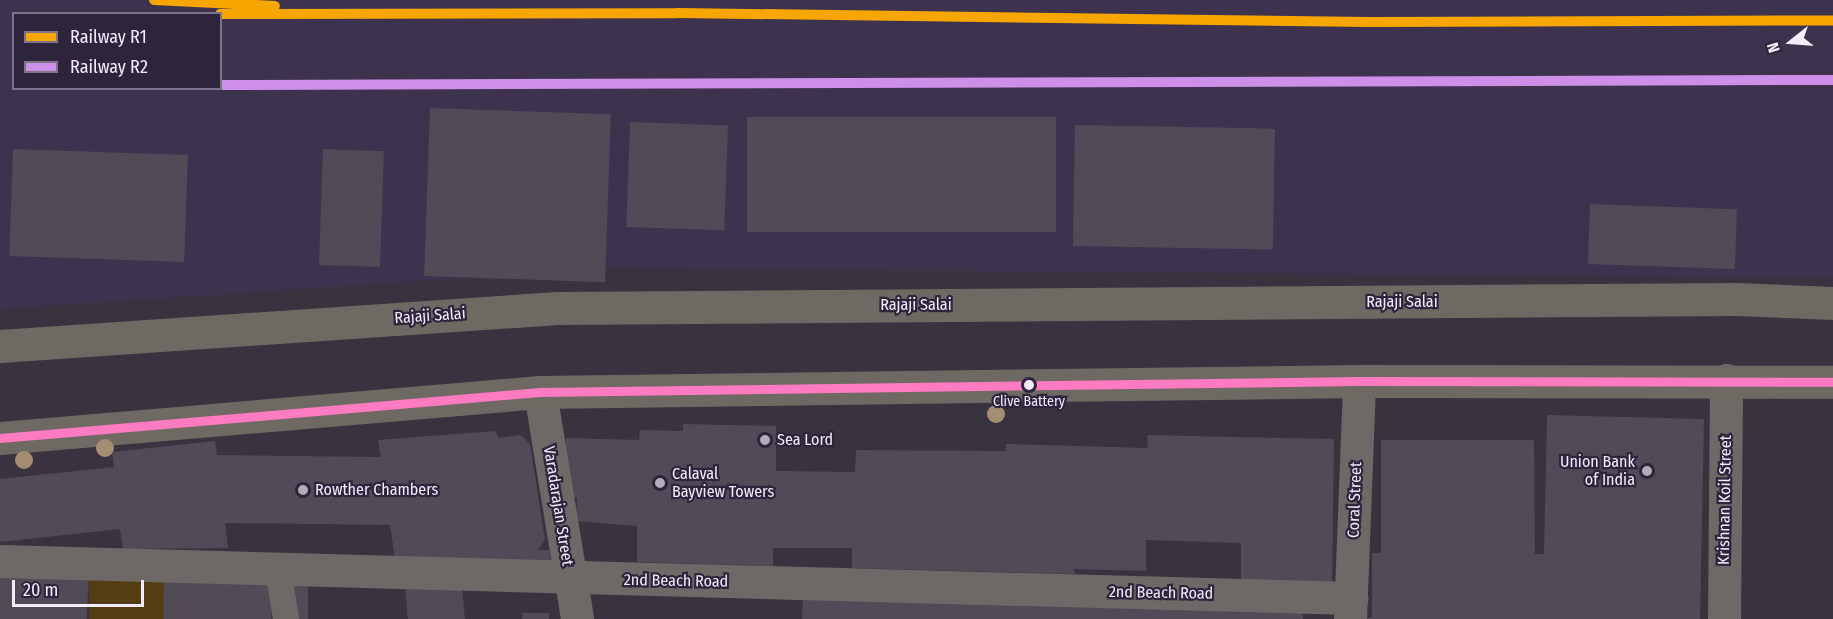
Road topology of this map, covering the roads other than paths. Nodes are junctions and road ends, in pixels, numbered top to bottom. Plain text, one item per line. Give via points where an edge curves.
1 (1833, 303) edge
2 (0, 346) edge
3 (1726, 380) junction
4 (1359, 381) junction
5 (1833, 382) edge
6 (540, 392) junction
7 (0, 438) edge
8 (0, 561) edge
9 (278, 568) junction
10 (570, 579) junction
11 (1351, 608) edge
12 (286, 619) edge
13 (577, 619) edge
14 (1724, 619) edge

1 - 2 main road, Rajaji Salai via 1725,299 558,308
3 - 4 main road
3 - 5 main road
3 - 14 street, Krishnan Koil Street
4 - 6 main road
4 - 11 street, Coral Street
6 - 7 main road
6 - 10 street, Varadarajan Street
8 - 9 street, 2nd Beach Road
9 - 10 street, 2nd Beach Road
9 - 12 lane
10 - 11 street, 2nd Beach Road
10 - 13 street, Varadarajan Street

